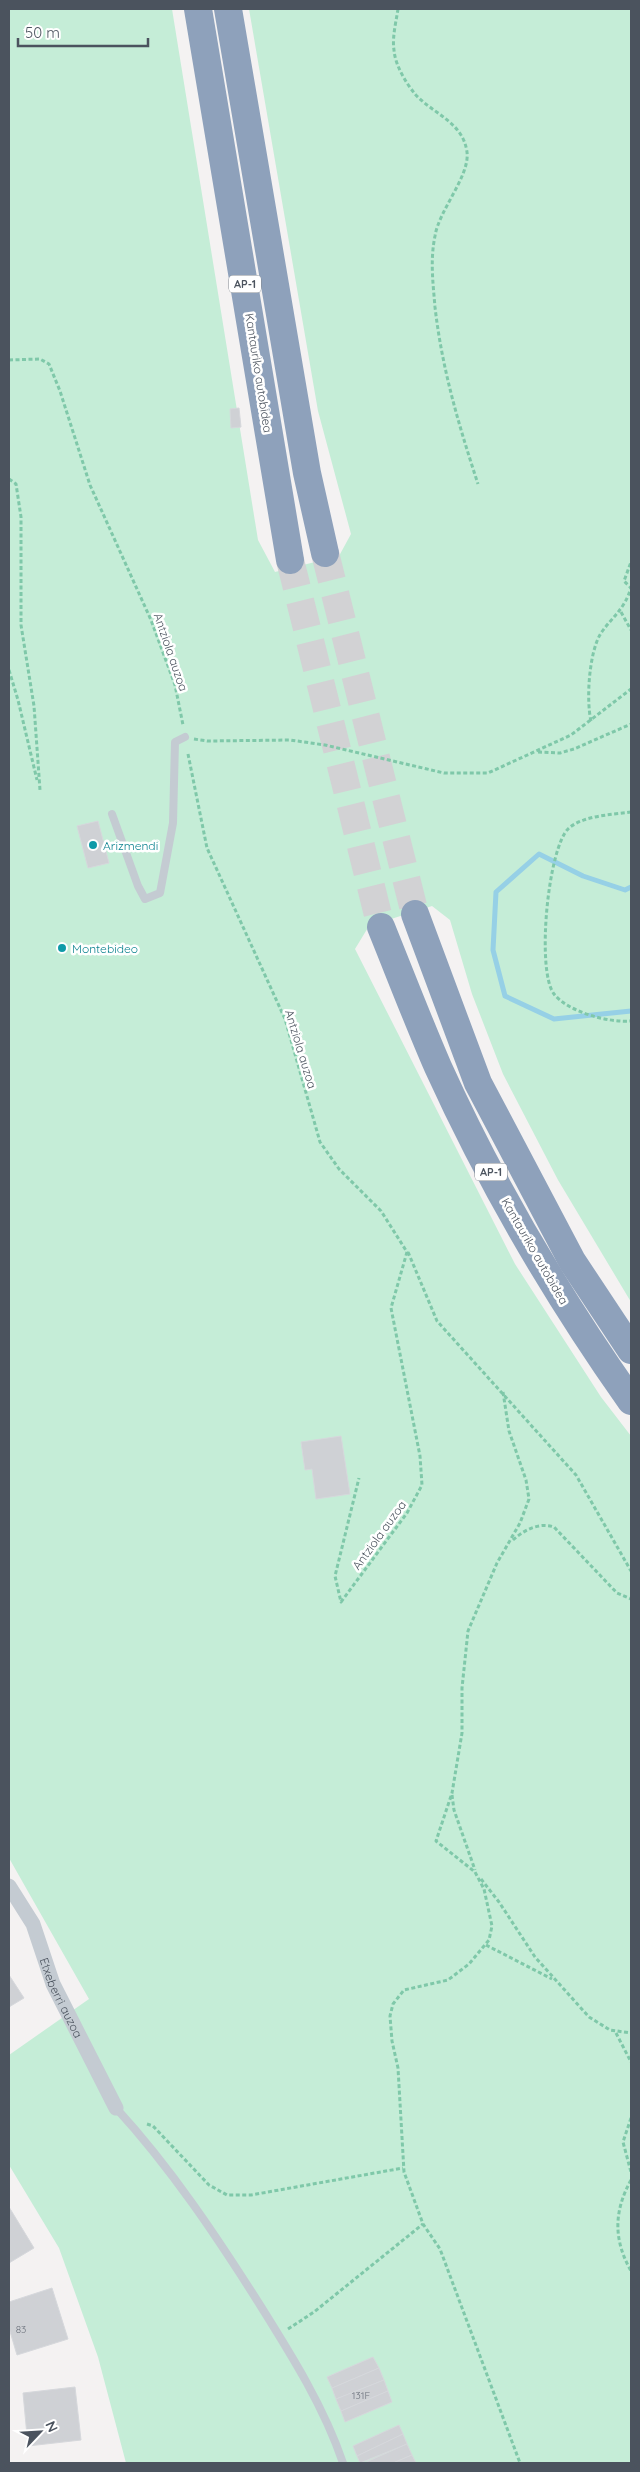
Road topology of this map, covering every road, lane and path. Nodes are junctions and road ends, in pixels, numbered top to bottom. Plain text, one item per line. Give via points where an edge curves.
1 (198, 9) edge
2 (228, 9) edge
3 (398, 9) edge
4 (9, 360) edge
5 (9, 479) edge
6 (478, 484) dead end
7 (325, 553) tunnel mouth
8 (290, 560) tunnel mouth
9 (631, 562) edge
10 (631, 600) edge
11 (620, 613) junction
12 (631, 630) edge
13 (9, 670) edge
14 (631, 689) edge
15 (591, 721) junction
16 (631, 724) edge
17 (185, 737) junction
18 (535, 751) junction
19 (631, 812) edge
20 (112, 814) dead end
21 (416, 914) tunnel mouth
22 (381, 927) tunnel mouth
23 (631, 1021) edge
24 (408, 1252) junction
25 (631, 1350) edge
26 (503, 1392) junction
27 (631, 1401) edge
28 (359, 1478) dead end
29 (512, 1540) junction
30 (631, 1571) edge
31 (631, 1599) edge
32 (452, 1793) junction
33 (475, 1872) junction
34 (9, 1886) edge
35 (486, 1945) junction
36 (556, 1982) junction
37 (615, 2032) junction
38 (631, 2033) edge
39 (631, 2062) edge
40 (116, 2108) joint
41 (631, 2118) edge
42 (127, 2120) junction
43 (403, 2168) junction
44 (631, 2172) edge
45 (631, 2180) edge
46 (424, 2224) junction
47 (631, 2271) edge
48 (278, 2334) junction
49 (343, 2463) edge
50 (520, 2463) edge

1 - 8 highway, Kantauriko autobidea / AP-1
2 - 7 highway, AP-1 via 305,463
3 - 6 path via 394,50 400,71 416,94 446,117 462,135 468,153 464,171 435,234 432,272 439,341 454,411
4 - 17 path, Antziola auzoa via 40,358 49,364 90,485 151,620 175,685
5 - 13 path via 16,484 21,517 21,625 34,706 40,790
9 - 11 path via 624,580 631,588
10 - 11 path
11 - 12 path
11 - 15 path via 600,635 595,646 588,700
14 - 15 path
15 - 18 path via 571,735
16 - 18 path via 560,753
17 - 18 path via 206,741 282,740 325,745 444,772 488,773
17 - 20 lane via 175,742 173,823 160,893 145,900
17 - 24 path, Antziola auzoa via 207,848 285,1018 320,1142 339,1170 381,1211
19 - 23 path via 580,822 561,838 554,862 544,952 547,979 554,994 569,1008
21 - 25 highway, AP-1 via 478,1083 572,1261
22 - 27 highway, Kantauriko autobidea / AP-1 via 438,1068 501,1193 584,1334
24 - 26 path via 437,1321
24 - 28 path, Antziola auzoa via 391,1308 420,1456 422,1485 408,1513 341,1602 334,1576
26 - 29 path via 509,1431 529,1499
26 - 30 path via 576,1475
29 - 31 path via 540,1525 554,1527 612,1588
29 - 32 path via 497,1563 468,1631 462,1688 462,1733
32 - 33 path via 454,1810
32 - 33 path via 436,1842
33 - 35 path via 484,1889 492,1926
33 - 36 path
34 - 40 street, Etxeberri auzoa via 33,1924 53,1984
35 - 36 path
35 - 43 path via 470,1964 448,1980 404,1990 393,2004 390,2016 398,2068
36 - 37 path via 597,2024
37 - 38 path
37 - 39 path
40 - 42 lane
41 - 44 path via 623,2142
42 - 43 path via 153,2126 210,2185 227,2195 251,2196
42 - 48 lane via 215,2233
43 - 46 path
45 - 47 path via 620,2202 618,2231 621,2251
46 - 48 path via 314,2312
46 - 50 path via 440,2249
48 - 49 lane via 330,2426

